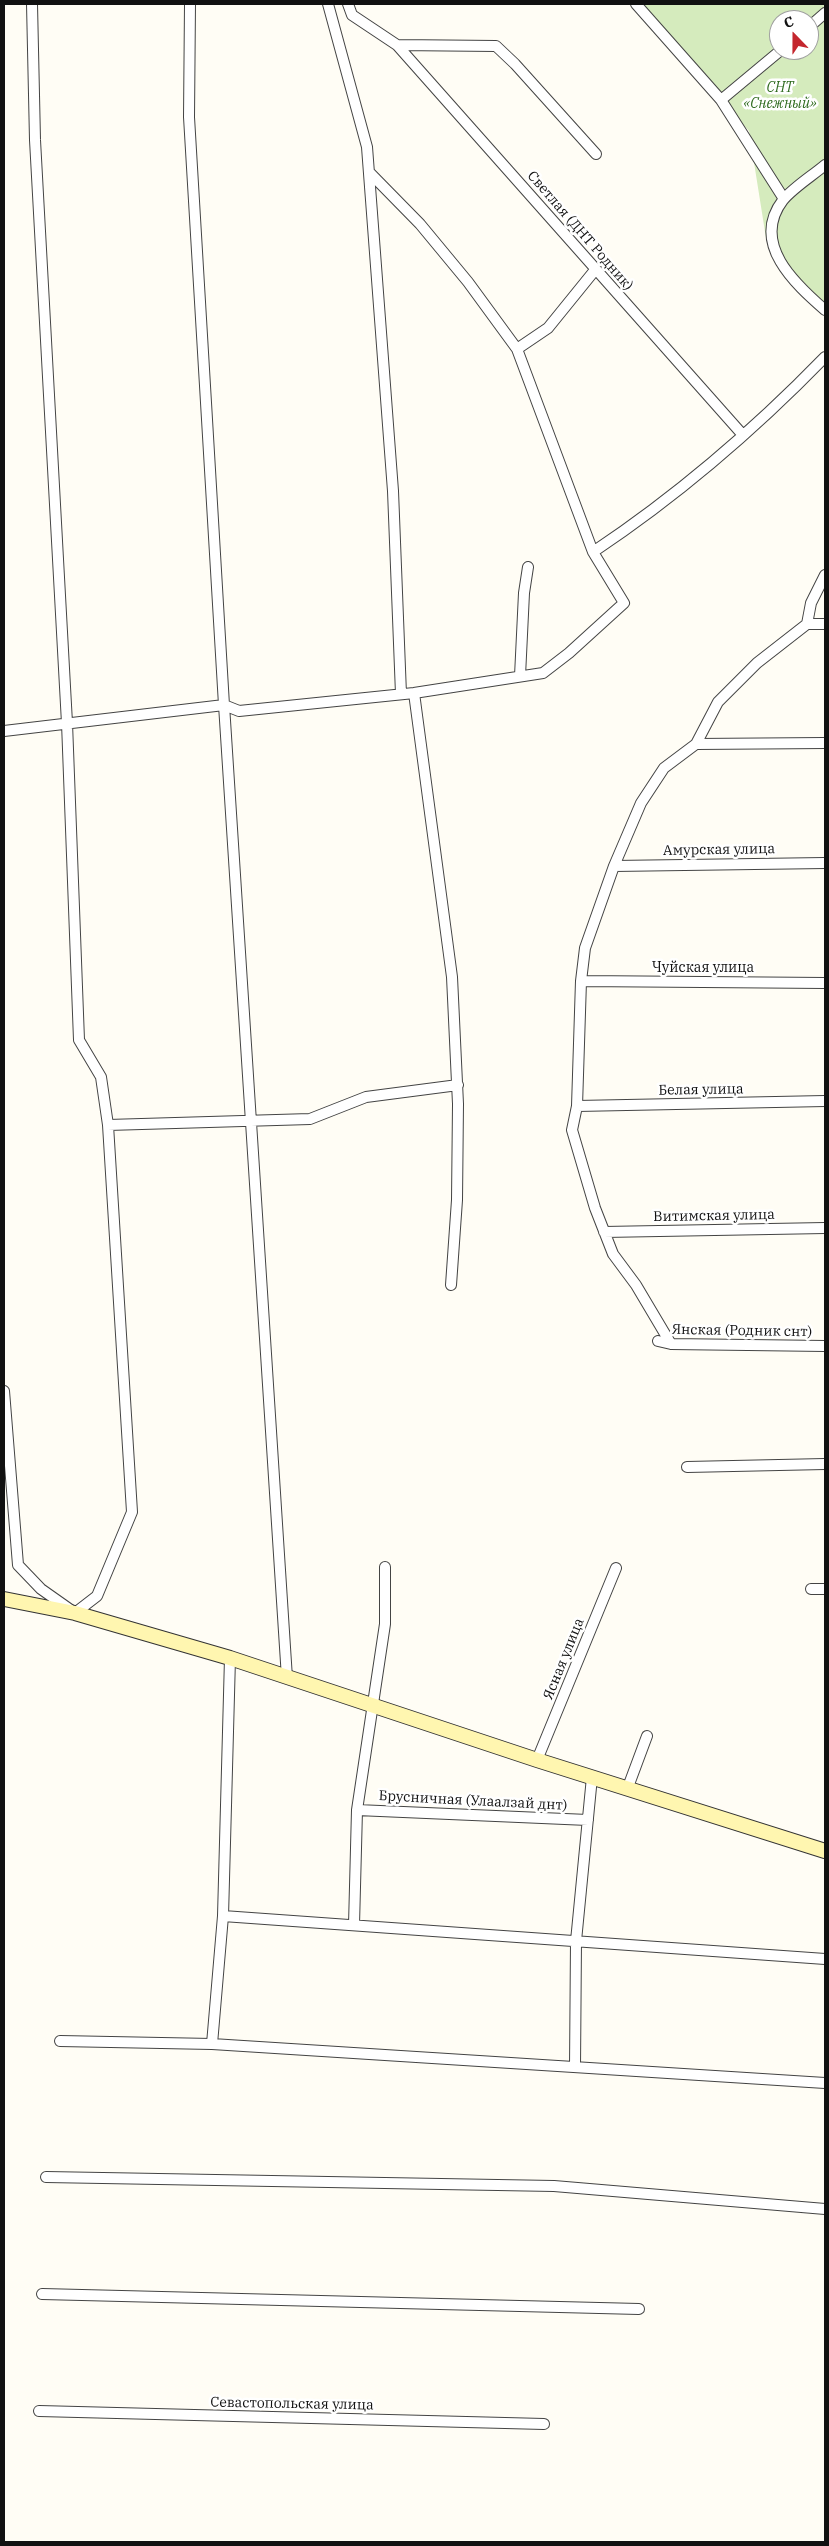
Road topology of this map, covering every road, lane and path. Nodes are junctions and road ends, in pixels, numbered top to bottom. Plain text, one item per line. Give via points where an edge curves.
1 (32, 4) edge
2 (190, 4) edge
3 (328, 4) edge
4 (348, 4) edge
5 (636, 4) edge
6 (397, 45) junction
7 (769, 60) edge
8 (721, 100) junction
9 (596, 154) dead end
10 (825, 165) edge
11 (369, 172) junction
12 (784, 199) junction
13 (595, 270) junction
14 (825, 310) edge
15 (517, 349) junction
16 (825, 357) edge
17 (742, 434) junction
18 (593, 552) junction
19 (528, 567) dead end
20 (825, 575) edge
21 (807, 624) junction
22 (825, 624) edge
23 (520, 676) junction
24 (414, 693) junction
25 (401, 694) junction
26 (224, 705) junction
27 (66, 723) junction
28 (4, 731) edge
29 (825, 743) edge
30 (696, 744) junction
31 (825, 863) edge
32 (614, 866) junction
33 (581, 981) junction
34 (825, 983) edge
35 (458, 1085) junction
36 (825, 1101) edge
37 (577, 1106) junction
38 (250, 1121) junction
39 (108, 1125) junction
40 (825, 1228) edge
41 (604, 1232) junction
42 (451, 1285) dead end
43 (658, 1341) dead end
44 (671, 1344) junction
45 (825, 1346) edge
46 (4, 1391) edge
47 (825, 1464) edge
48 (687, 1467) dead end
49 (385, 1567) dead end
50 (616, 1568) dead end
51 (811, 1589) dead end
52 (825, 1589) edge
53 (4, 1599) edge
54 (75, 1613) junction
55 (230, 1658) junction
56 (287, 1678) junction
57 (372, 1704) junction
58 (647, 1736) dead end
59 (537, 1760) junction
60 (592, 1777) junction
61 (628, 1787) junction
62 (357, 1810) junction
63 (588, 1820) junction
64 (825, 1851) edge
65 (223, 1916) junction
66 (354, 1925) junction
67 (576, 1941) junction
68 (825, 1959) edge
69 (60, 2041) dead end
70 (212, 2044) junction
71 (575, 2067) junction
72 (825, 2082) edge
73 (46, 2178) dead end
74 (825, 2209) edge
75 (42, 2294) dead end
76 (639, 2308) dead end
77 (39, 2411) dead end
78 (544, 2424) dead end

1 - 27 street via 35,140
2 - 26 street via 189,117
3 - 11 street via 367,148
4 - 6 street, Светлая (ДНТ Родник) via 352,14
5 - 8 street
6 - 9 street via 496,46
6 - 13 street, Светлая (ДНТ Родник)
7 - 8 street
8 - 12 street
10 - 12 street
11 - 15 street via 420,224
11 - 25 street via 393,491
12 - 14 street via 774,217 773,238 778,260 803,291
13 - 15 street via 548,328
13 - 17 street, Светлая (ДНТ Родник)
15 - 18 street
16 - 17 street
17 - 18 street via 639,521
18 - 23 street via 624,603 543,673
19 - 23 street
20 - 21 street via 811,603
21 - 22 street
21 - 30 street via 756,664 718,702
23 - 24 street
24 - 25 street
24 - 35 street via 452,977
25 - 26 street via 239,711
26 - 27 street
26 - 38 street
27 - 28 street
27 - 39 street via 79,1040 101,1077
29 - 30 street
30 - 32 street via 664,768 641,802
31 - 32 street, Амурская улица
32 - 33 street via 585,948
33 - 34 street, Чуйская улица
33 - 37 street
35 - 38 street via 366,1097 310,1119
35 - 42 street via 457,1200
36 - 37 street, Белая улица
37 - 41 street via 572,1130
38 - 39 street
38 - 56 street
39 - 54 street via 132,1512 96,1596
40 - 41 street, Витимская улица
41 - 44 street via 613,1254 636,1285
43 - 44 street, Янская (Родник снт)
44 - 45 street, Янская (Родник снт)
46 - 54 street via 18,1565 41,1589
47 - 48 street
49 - 57 street via 385,1624
50 - 59 street, Ясная улица
51 - 52 street
53 - 54 street
54 - 55 street
55 - 56 street
55 - 65 street
56 - 57 street
57 - 59 street
57 - 62 street
58 - 61 street
59 - 60 street
60 - 61 street
60 - 63 street
61 - 64 street
62 - 63 street, Брусничная (Улаалзай днт)
62 - 66 street
63 - 67 street
65 - 66 street
65 - 70 street
66 - 67 street
67 - 68 street
67 - 71 street
69 - 70 street
70 - 71 street
71 - 72 street
73 - 74 street via 554,2186
75 - 76 street
77 - 78 street, Севастопольская улица

